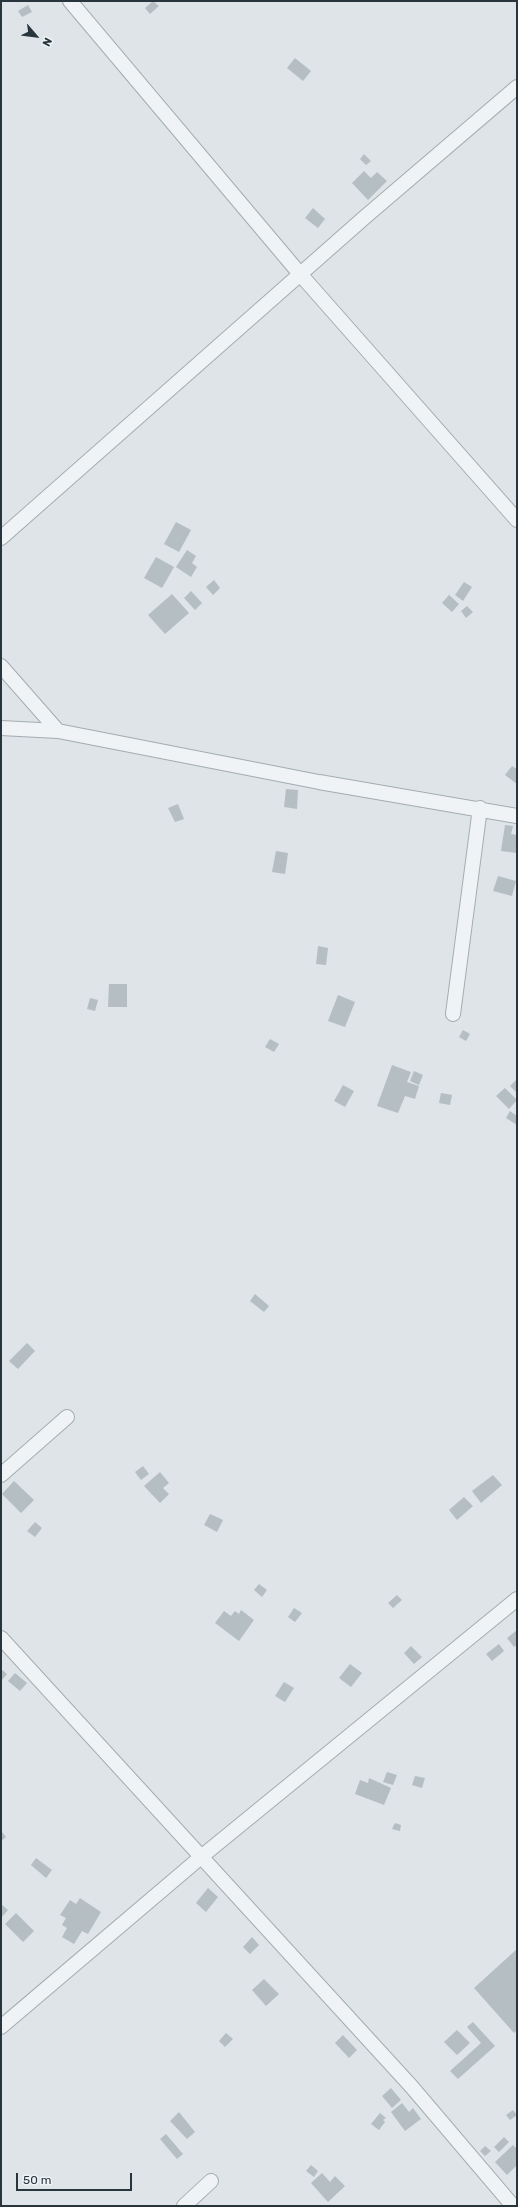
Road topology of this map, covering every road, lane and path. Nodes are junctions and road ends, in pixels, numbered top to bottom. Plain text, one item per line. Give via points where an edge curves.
1 (70, 1) edge
2 (517, 87) edge
3 (300, 274) junction
4 (517, 520) edge
5 (1, 538) edge
6 (1, 666) edge
7 (1, 728) edge
8 (58, 730) junction
9 (480, 808) junction
10 (517, 816) edge
11 (453, 1014) dead end
12 (68, 1417) dead end
13 (1, 1475) edge
14 (517, 1599) edge
15 (1, 1638) edge
16 (201, 1857) junction
17 (1, 2027) edge
18 (211, 2181) dead end
19 (184, 2206) edge
20 (513, 2206) edge

1 - 3 street
2 - 3 street
3 - 4 street
3 - 5 street
6 - 8 street
7 - 8 street
8 - 9 street via 319,782
9 - 10 street
9 - 11 street
12 - 13 street
14 - 16 street
15 - 16 street
16 - 17 street
16 - 20 street via 411,2086
18 - 19 street

